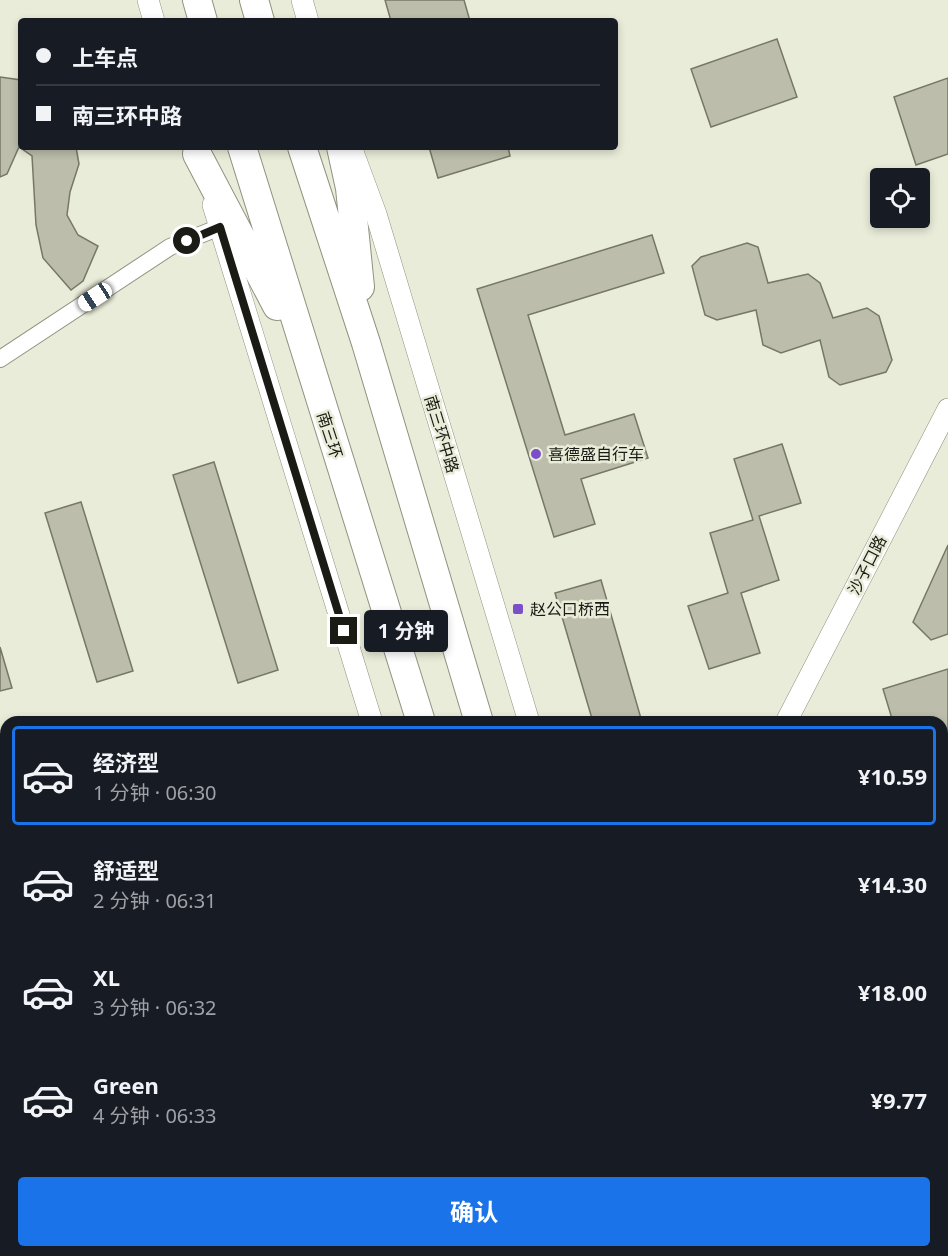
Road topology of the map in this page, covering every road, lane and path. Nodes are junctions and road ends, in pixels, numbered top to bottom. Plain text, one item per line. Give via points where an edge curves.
1 (148, 0) edge
2 (197, 0) edge
3 (254, 0) edge
4 (302, 0) edge
5 (153, 18) edge
6 (202, 18) edge
7 (259, 18) edge
8 (307, 18) edge
9 (243, 150) edge
10 (303, 150) edge
11 (342, 150) edge
12 (352, 150) edge
13 (196, 151) edge
14 (220, 227) junction
15 (366, 343) junction
16 (0, 359) edge
17 (308, 365) junction
18 (948, 409) edge
19 (370, 716) edge
20 (419, 716) edge
21 (477, 716) edge
22 (527, 716) edge
23 (789, 716) edge

1 - 5 street
2 - 6 highway
3 - 7 highway
4 - 8 street
9 - 17 highway, 南三环
10 - 15 highway
11 - 15 highway via 350,188
12 - 22 street, 南三环中路 via 376,214
13 - 14 street
13 - 17 highway
14 - 16 street via 170,248
14 - 19 street
15 - 21 highway
17 - 20 highway, 南三环
18 - 23 street, 沙子口路

